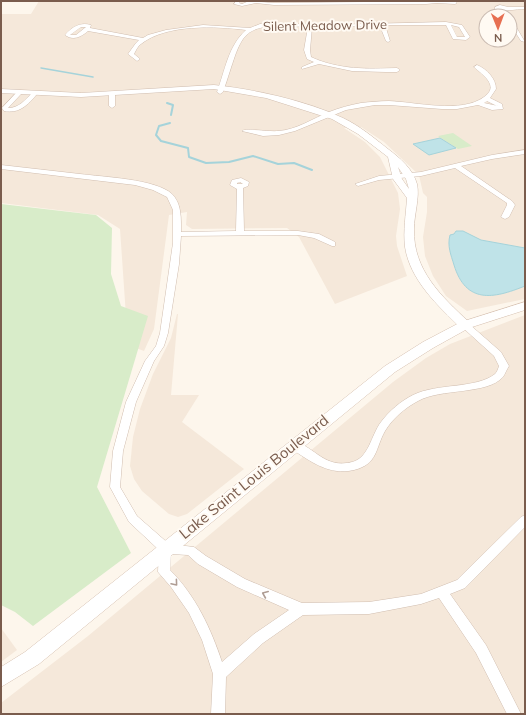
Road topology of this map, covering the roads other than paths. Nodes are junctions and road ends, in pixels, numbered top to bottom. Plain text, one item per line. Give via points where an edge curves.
1 (239, 1) edge
2 (453, 1) edge
3 (497, 1) edge
4 (252, 2) edge
5 (440, 2) edge
6 (502, 8) edge
7 (382, 24) junction
8 (448, 24) dead end
9 (310, 26) junction
10 (88, 29) dead end
11 (250, 29) junction
12 (518, 30) edge
13 (144, 40) junction
14 (388, 41) dead end
15 (524, 42) edge
16 (137, 59) dead end
17 (318, 64) junction
18 (304, 68) dead end
19 (477, 68) dead end
20 (398, 70) dead end
21 (221, 90) junction
22 (1, 91) edge
23 (19, 93) junction
24 (34, 94) junction
25 (112, 95) junction
26 (487, 98) junction
27 (478, 103) junction
28 (112, 106) dead end
29 (327, 115) junction
30 (245, 131) dead end
31 (525, 152) edge
32 (392, 156) junction
33 (456, 166) junction
34 (1, 167) edge
35 (397, 176) junction
36 (409, 176) junction
37 (358, 184) dead end
38 (240, 187) dead end
39 (412, 197) junction
40 (505, 217) dead end
41 (240, 233) junction
42 (178, 234) junction
43 (332, 244) dead end
44 (525, 306) edge
45 (465, 325) junction
46 (294, 445) junction
47 (525, 520) edge
48 (166, 549) junction
49 (442, 592) junction
50 (301, 609) junction
51 (220, 674) junction
52 (1, 678) edge
53 (218, 714) edge
54 (514, 714) edge

1 - 4 street via 236,3 242,5
2 - 5 street via 455,3
3 - 6 street
4 - 5 street
7 - 8 street, Silent Meadow Drive
7 - 9 street, Silent Meadow Drive
7 - 14 street
9 - 11 street, Silent Meadow Drive via 272,24
9 - 17 street via 308,58
10 - 13 street
11 - 13 street via 187,27
11 - 21 street, Silent Meadow Drive via 233,50
12 - 15 street
13 - 16 street via 132,51 131,54
17 - 18 street
17 - 20 street via 333,68
19 - 26 street via 488,75 494,86 494,91
21 - 25 street
21 - 29 street via 300,105
22 - 23 street
23 - 24 street
23 - 24 street via 5,108 6,110 20,108
24 - 25 street
25 - 28 street
26 - 27 street
26 - 27 street via 501,108
27 - 29 street via 443,108 389,103 368,104 349,107
29 - 30 street via 284,134 265,135
29 - 32 street via 359,130
31 - 33 street
32 - 35 street via 393,169
32 - 36 street via 404,167
33 - 36 street
33 - 40 street via 510,202
34 - 42 street via 135,183 162,191 172,199 177,208
35 - 36 street
35 - 37 street
35 - 39 street via 405,191
36 - 39 street via 414,190
38 - 41 street
39 - 45 street via 409,234 410,251 416,269 436,298
41 - 42 street
41 - 43 street via 298,233 316,236
42 - 48 street via 164,333 160,346 131,402 118,451 115,487 133,519
44 - 45 main road, Lake Saint Louis Boulevard
45 - 46 main road, Lake Saint Louis Boulevard via 390,369
45 - 46 street via 498,354 504,366 499,375 489,382 446,388 417,397 392,414 378,434 372,454 364,462 353,466 325,466
46 - 48 main road, Lake Saint Louis Boulevard
47 - 49 street via 461,584
50 -> 48 street via 241,583 190,550
48 -> 51 street via 164,572 193,609 208,639
48 - 52 main road, Lake Saint Louis Boulevard via 32,658
49 - 50 street via 421,599 369,608
49 - 54 street via 481,649
50 - 51 street via 246,647
51 - 53 street

